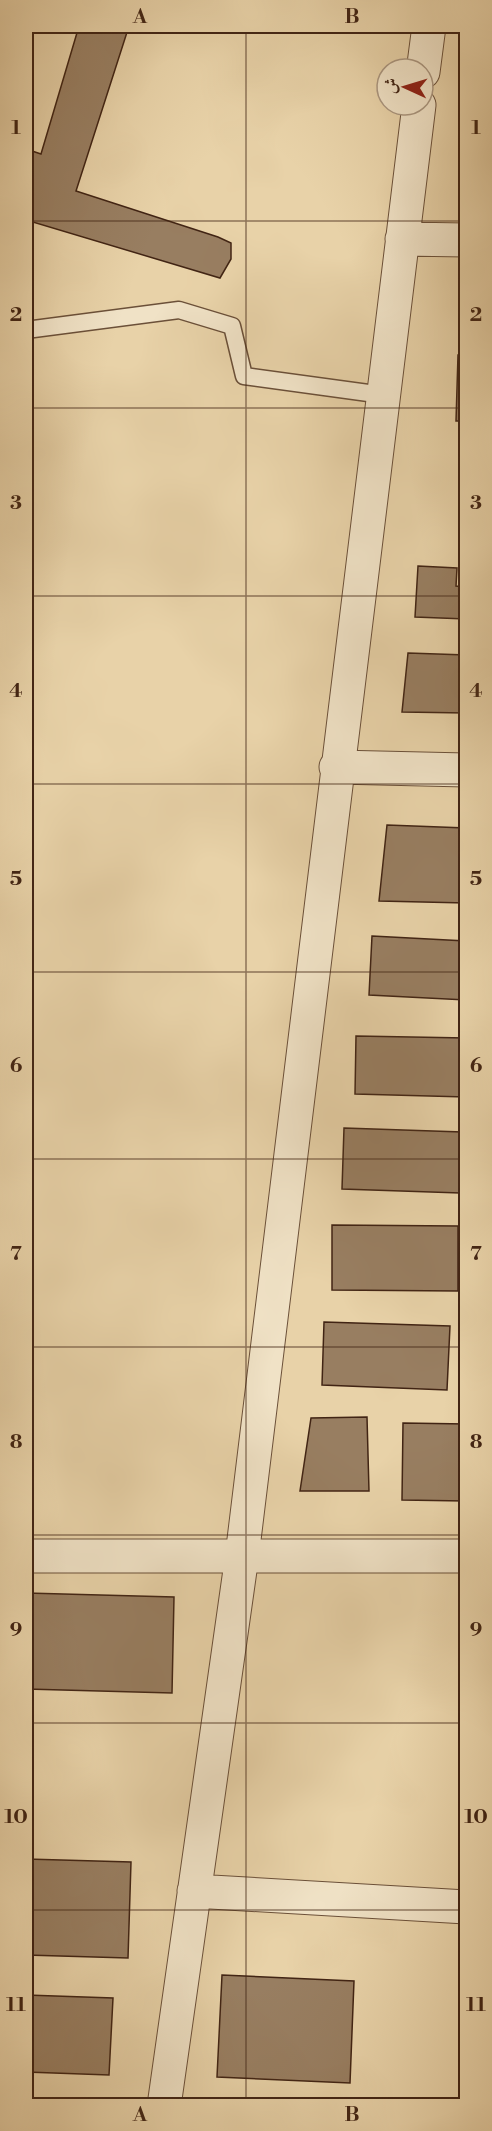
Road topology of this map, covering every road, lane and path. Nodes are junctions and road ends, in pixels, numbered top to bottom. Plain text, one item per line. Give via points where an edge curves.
1 (429, 26) edge
2 (425, 57) edge
3 (417, 117) edge
4 (402, 239) junction
5 (466, 240) edge
6 (26, 330) edge
7 (383, 395) junction
8 (336, 767) junction
9 (466, 770) edge
10 (26, 1556) edge
11 (242, 1556) junction
12 (466, 1556) edge
13 (194, 1891) junction
14 (466, 1906) edge
15 (164, 2106) edge

1 - 2 street
3 - 4 street
4 - 5 street
4 - 7 street
6 - 7 lane via 179,310 232,326 244,376
7 - 8 street
8 - 9 street
8 - 11 street
10 - 11 street
11 - 12 street
11 - 13 street
13 - 14 street
13 - 15 street

